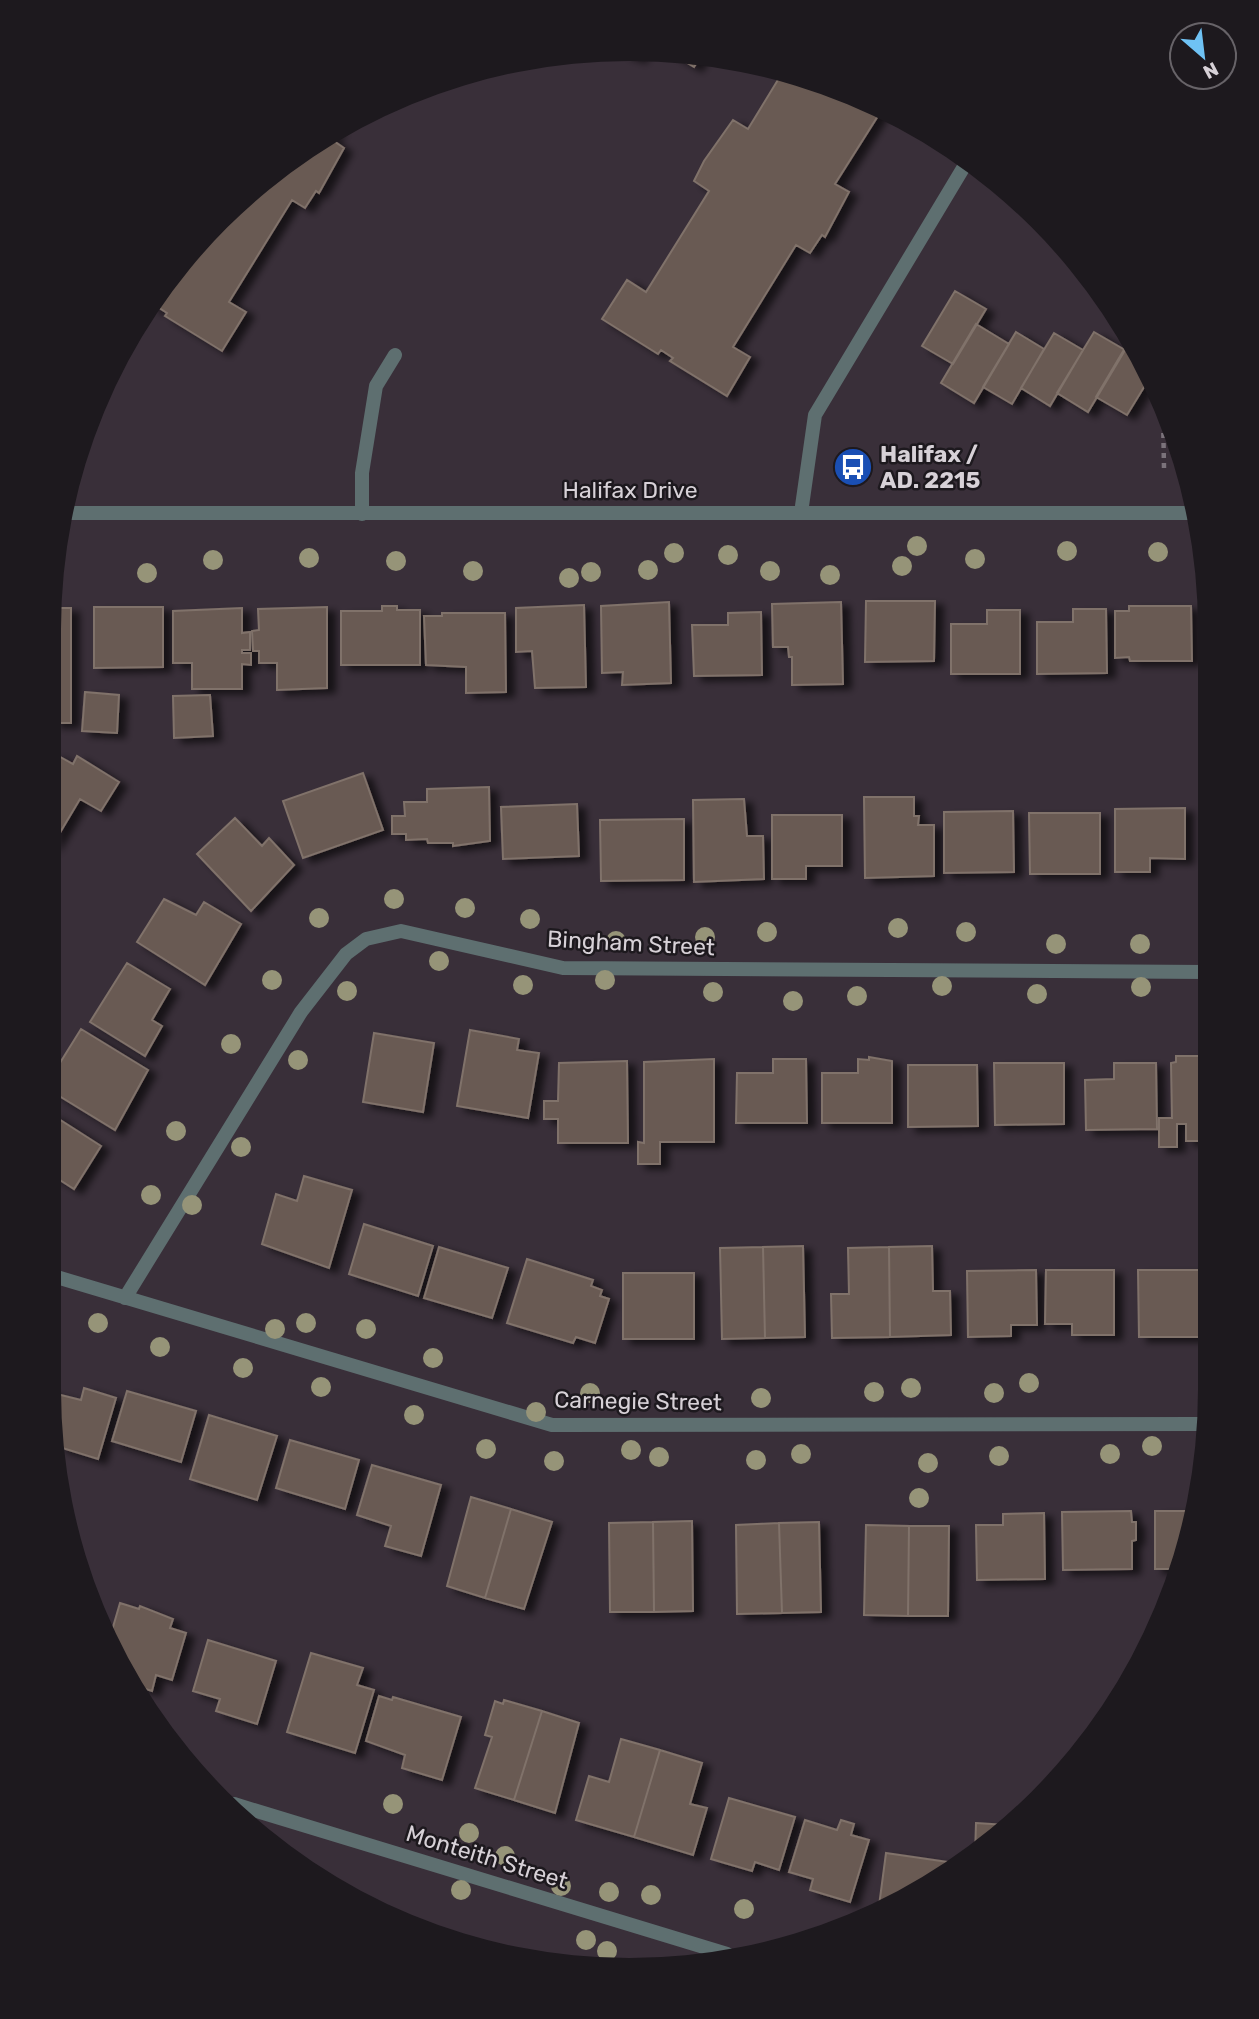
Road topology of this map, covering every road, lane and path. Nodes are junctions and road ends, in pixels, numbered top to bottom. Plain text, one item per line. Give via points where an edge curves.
1 (962, 170) edge
2 (395, 355) dead end
3 (1163, 436) edge
4 (1164, 468) dead end
5 (73, 513) edge
6 (801, 513) junction
7 (1186, 513) edge
8 (362, 514) junction
9 (1198, 972) edge
10 (61, 1278) edge
11 (125, 1298) junction
12 (1197, 1424) edge
13 (245, 1807) edge
14 (717, 1951) edge

1 - 6 street via 815,415
2 - 8 street via 376,386 362,473
3 - 4 path
5 - 8 street, Halifax Drive
6 - 7 street, Halifax Drive
6 - 8 street, Halifax Drive
9 - 11 street, Bingham Street via 562,968 401,931 366,939 346,954 301,1012
10 - 11 street, Carnegie Street
11 - 12 street, Carnegie Street via 551,1425
13 - 14 street, Monteith Street

